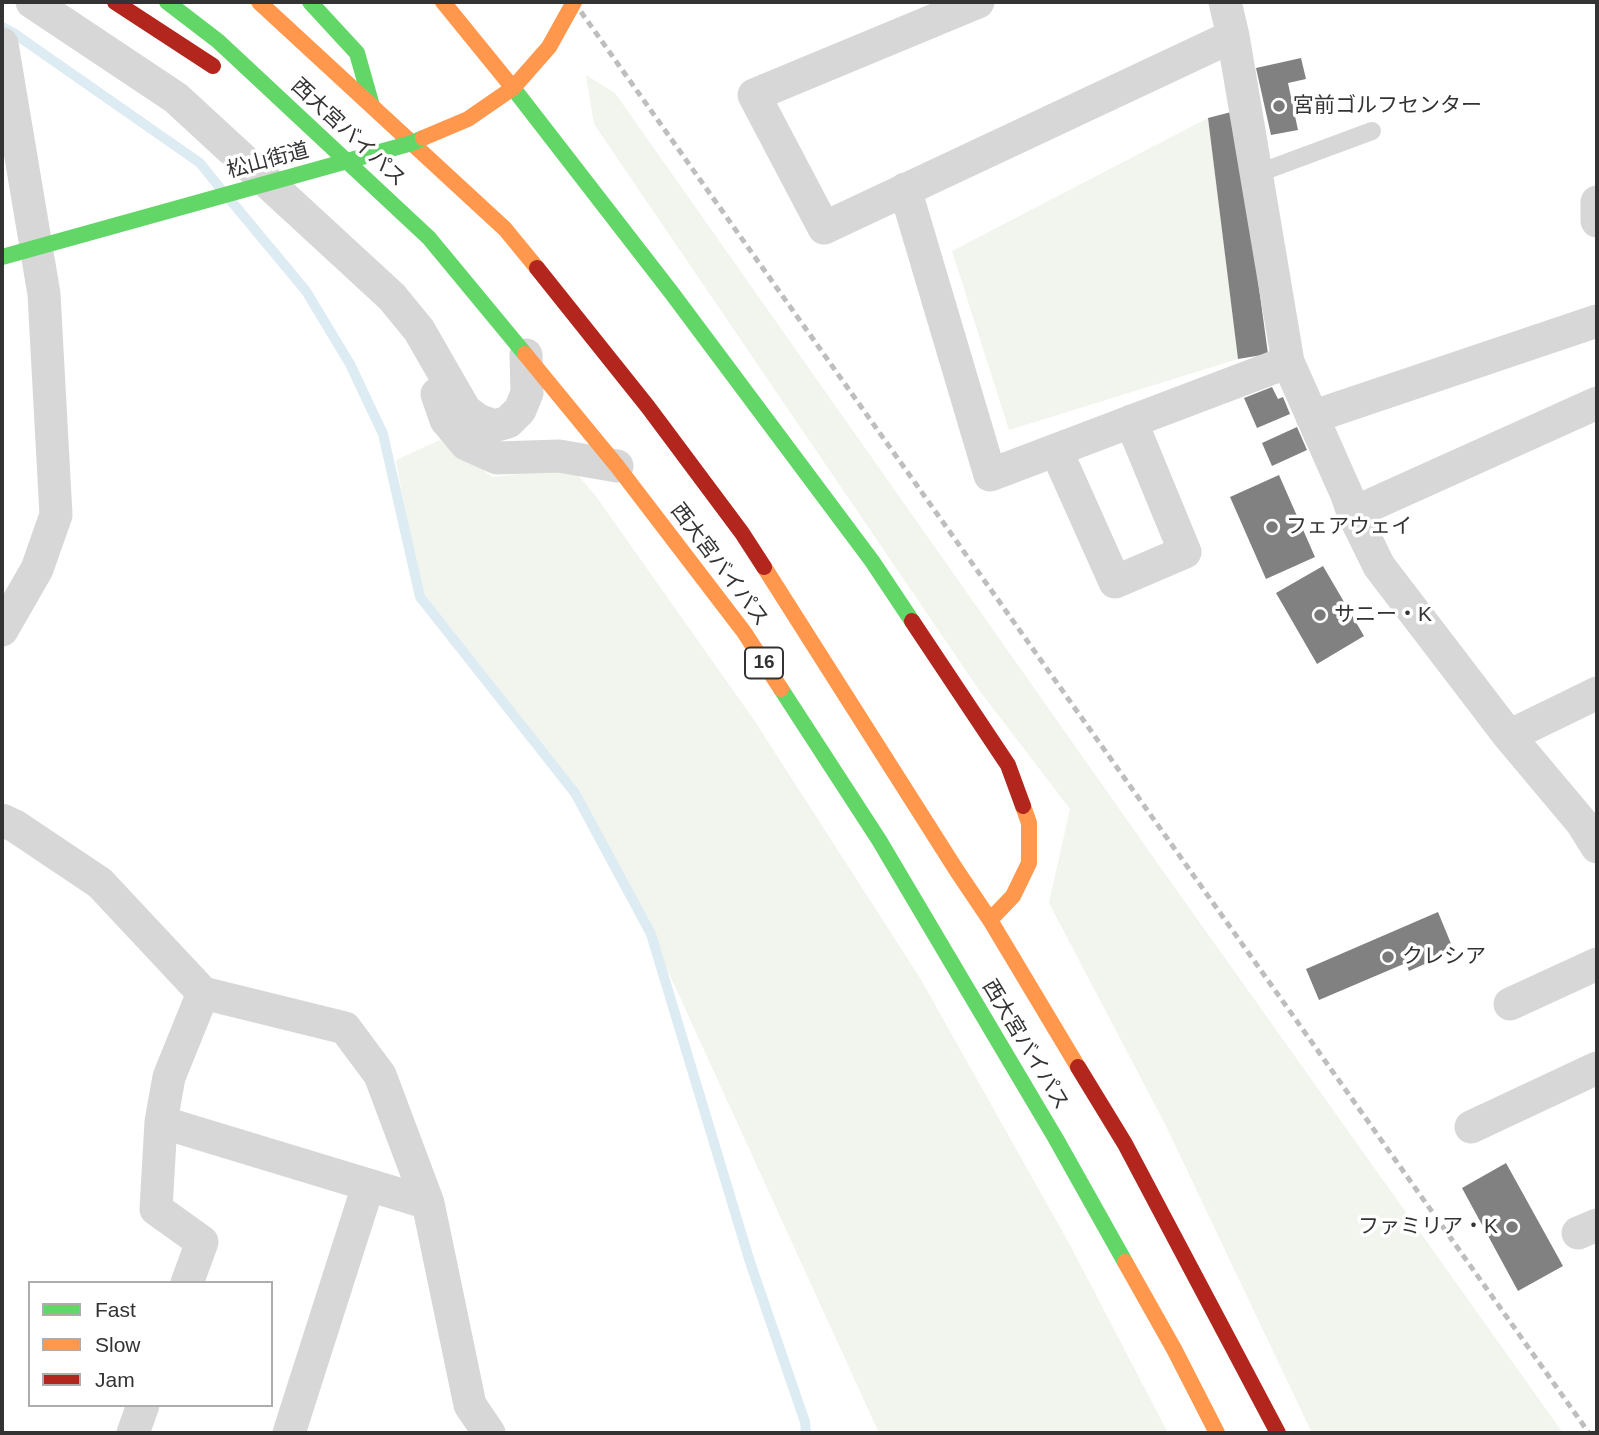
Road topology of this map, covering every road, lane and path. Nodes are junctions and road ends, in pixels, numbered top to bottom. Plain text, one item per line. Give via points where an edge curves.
1 (32, 2) edge
2 (115, 2) edge
3 (167, 2) edge
4 (258, 2) edge
5 (310, 2) edge
6 (443, 2) edge
7 (574, 2) edge
8 (978, 2) edge
9 (1225, 2) edge
10 (1233, 36) junction
11 (2, 44) edge
12 (513, 88) junction
13 (372, 106) junction
14 (1372, 131) dead end
15 (323, 138) junction
16 (1256, 174) junction
17 (905, 189) junction
18 (1597, 202) edge
19 (1597, 221) edge
20 (2, 257) edge
21 (1597, 321) edge
22 (526, 355) junction
23 (435, 360) junction
24 (1288, 362) junction
25 (1597, 403) edge
26 (1312, 417) junction
27 (1131, 421) junction
28 (1056, 450) junction
29 (617, 466) junction
30 (1353, 513) junction
31 (2, 630) edge
32 (1597, 693) edge
33 (1508, 736) junction
34 (1007, 765) junction
35 (2, 820) edge
36 (1597, 847) edge
37 (1016, 858) dead end
38 (957, 871) junction
39 (981, 872) dead end
40 (990, 920) junction
41 (1597, 964) edge
42 (202, 993) junction
43 (1510, 1004) dead end
44 (1597, 1068) edge
45 (162, 1122) junction
46 (1471, 1127) dead end
47 (368, 1186) junction
48 (428, 1203) junction
49 (188, 1281) edge
50 (142, 1407) edge
51 (133, 1433) edge
52 (289, 1433) edge
53 (489, 1433) edge
54 (1217, 1433) edge
55 (1278, 1433) edge

1 - 23 street via 176,99 392,297 419,330
2 - 15 main road
3 - 15 main road, 西大宮バイパス / 16 via 218,41
4 - 13 main road, 西大宮バイパス / 16
5 - 13 main road via 357,53
6 - 12 main road
7 - 12 main road, 松山街道, bridge via 549,47
8 - 17 street via 754,95 824,228
9 - 10 street
10 - 16 street
10 - 17 street
11 - 31 street via 44,294 56,515 37,569
12 - 20 main road, 松山街道, bridge via 468,119 412,143
12 - 34 main road via 872,561
13 - 38 main road, 西大宮バイパス / 16 via 505,229 648,407 742,533
14 - 16 lane
15 - 22 main road, 西大宮バイパス / 16 via 429,238
16 - 24 street
17 - 28 street via 989,475
18 - 19 street
21 - 26 street
22 - 23 street via 527,393 520,410 508,422 494,426 465,410
22 - 29 main road, 西大宮バイパス / 16
23 - 29 street via 437,398 446,420 466,444 497,458 559,456
24 - 26 street
24 - 27 street
25 - 30 street
26 - 30 street
27 - 28 street
27 - 28 street via 1185,552 1115,582
29 - 54 main road, 西大宮バイパス / 16 via 744,632 879,840 1056,1139
30 - 33 street via 1379,566
32 - 33 street
33 - 36 street
34 - 37 main road via 1017,826
34 - 40 main road via 1030,823 1030,863 1013,896
35 - 42 street via 100,883
38 - 39 main road
38 - 40 main road, 西大宮バイパス / 16
40 - 55 main road, 西大宮バイパス / 16 via 1125,1144
41 - 43 street
42 - 45 street via 169,1076
42 - 48 street via 345,1028 380,1075
44 - 46 street
45 - 47 street
45 - 49 street via 156,1209 202,1242
47 - 48 street
47 - 52 street
48 - 53 street via 470,1405
50 - 51 street

